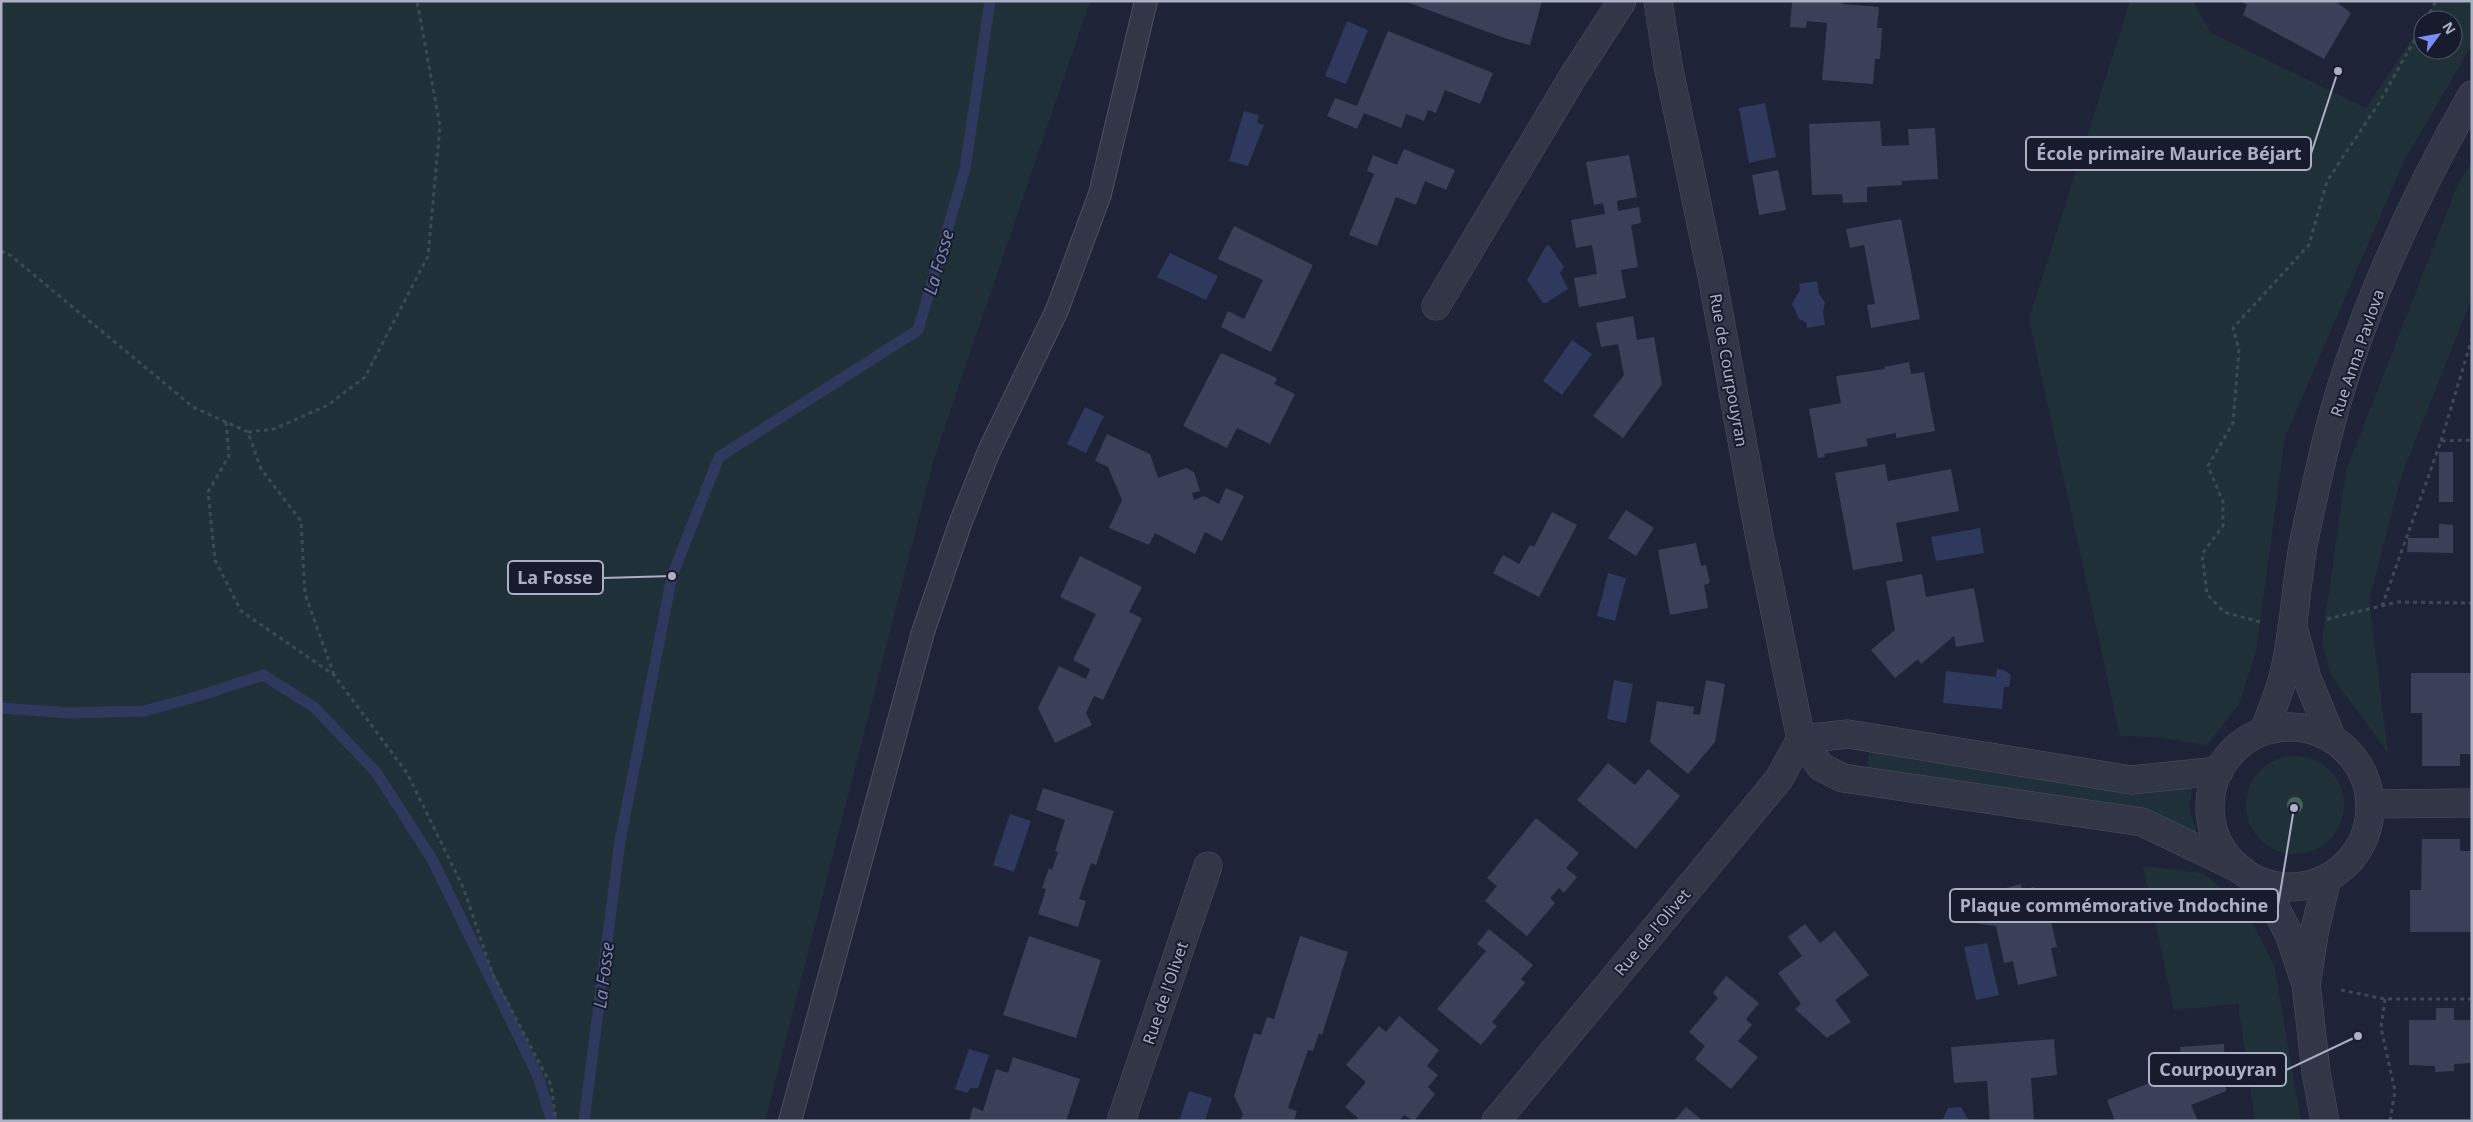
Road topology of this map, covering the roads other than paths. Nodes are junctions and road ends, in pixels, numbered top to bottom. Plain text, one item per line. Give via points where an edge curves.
1 (1146, 1) edge
2 (1622, 1) edge
3 (1658, 1) edge
4 (2472, 95) edge
5 (1436, 306) dead end
6 (2292, 628) junction
7 (2264, 731) junction
8 (1801, 739) junction
9 (2332, 739) junction
10 (2219, 771) junction
11 (2472, 803) edge
12 (2370, 804) junction
13 (1208, 866) dead end
14 (2252, 876) junction
15 (2327, 878) junction
16 (2306, 984) junction
17 (790, 1121) edge
18 (1122, 1121) edge
19 (1496, 1121) edge
20 (2325, 1121) edge

1 - 17 lane via 1100,194 1057,310 989,451 923,632
2 - 5 street
3 - 8 street, Rue de Courpouyran
4 - 6 street, Rue Anna Pavlova via 2450,133 2390,260 2360,334 2325,448 2303,547
6 - 7 street, Rue Anna Pavlova via 2282,681
6 - 9 street, Rue Anna Pavlova via 2307,678
7 - 9 street via 2287,726 2310,729
7 - 10 street via 2237,746
8 - 10 street via 1848,734 2132,780
8 - 14 street via 1821,767 1843,778 2142,822
8 - 19 street, Rue de l'Olivet via 1779,778
9 - 12 street via 2352,756 2365,779
10 - 14 street via 2210,798 2212,825 2223,851
11 - 12 street
12 - 15 street via 2368,826 2360,847 2346,865
13 - 18 street, Rue de l'Olivet
14 - 15 street via 2284,887 2306,885
14 - 16 street via 2289,934
15 - 16 street
16 - 20 street

